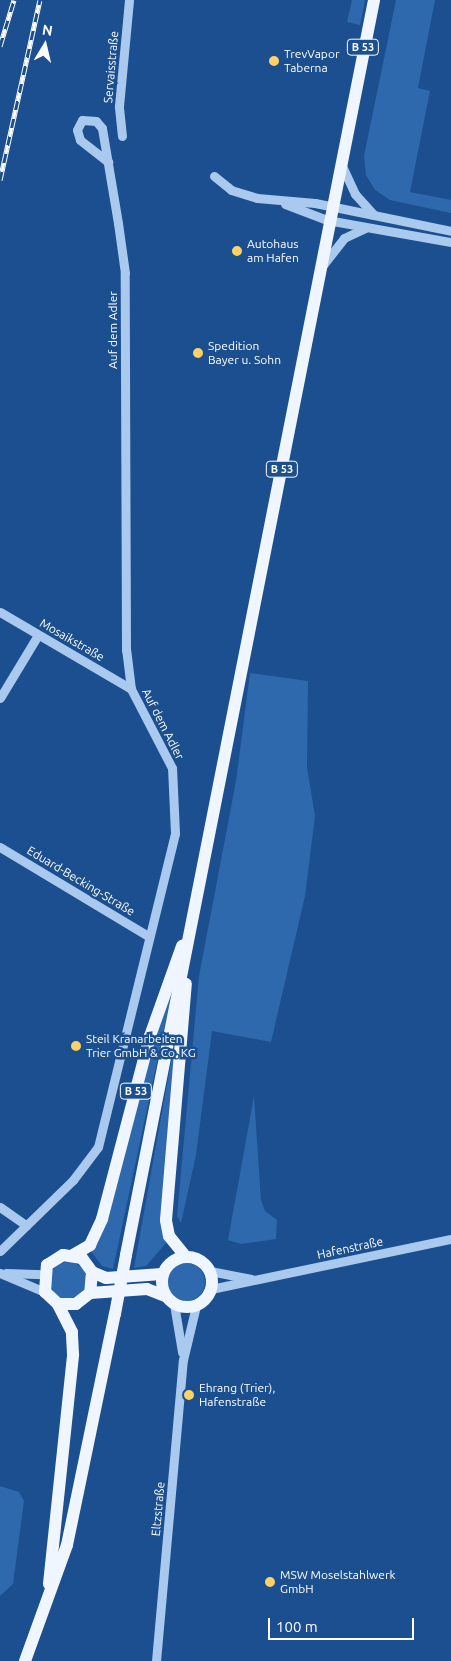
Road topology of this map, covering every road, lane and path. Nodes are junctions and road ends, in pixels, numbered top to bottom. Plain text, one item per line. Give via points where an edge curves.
1 (129, 0) edge
2 (374, 0) edge
3 (122, 136) dead end
4 (340, 161) junction
5 (108, 162) junction
6 (214, 176) dead end
7 (285, 204) junction
8 (330, 206) junction
9 (374, 215) junction
10 (327, 220) junction
11 (368, 227) junction
12 (451, 231) edge
13 (451, 242) edge
14 (318, 271) junction
15 (0, 612) edge
16 (38, 635) junction
17 (131, 689) junction
18 (0, 698) edge
19 (0, 847) edge
20 (193, 920) junction
21 (148, 936) junction
22 (188, 941) junction
23 (0, 1207) edge
24 (26, 1225) junction
25 (451, 1239) edge
26 (0, 1251) edge
27 (73, 1255) junction
28 (186, 1256) junction
29 (210, 1271) junction
30 (0, 1272) edge
31 (92, 1272) junction
32 (43, 1274) junction
33 (162, 1274) junction
34 (254, 1279) junction
35 (211, 1289) junction
36 (45, 1292) junction
37 (90, 1293) junction
38 (169, 1300) junction
39 (58, 1304) junction
40 (196, 1306) junction
41 (183, 1360) junction
42 (47, 1607) junction
43 (25, 1661) edge
44 (156, 1661) edge

1 - 3 street, Servaisstraße via 119,106
2 - 4 main road, B 53
4 - 8 main road, B 53
4 - 9 street via 355,194
5 - 5 street, Auf dem Adler via 100,125 82,120 78,137
5 - 17 street, Auf dem Adler via 125,273 126,650
6 - 7 street via 242,194
7 - 8 street
7 - 10 street
8 - 9 street
8 - 10 main road, B 53
9 - 12 street
10 - 11 street
10 - 14 main road, B 53
11 - 13 street
11 - 14 street via 344,238
14 - 20 main road, B 53
15 - 16 street, Mosaikstraße
16 - 17 street, Mosaikstraße
16 - 18 street
17 - 21 street, Auf dem Adler via 172,768 176,804 175,833
19 - 21 street, Eduard-Becking-Straße
20 - 22 main road, B 53
20 - 27 main road, B 53 via 164,988 102,1219 90,1245
21 - 24 street, Auf dem Adler via 98,1148 73,1180
22 - 28 main road, B 53 via 166,1220 169,1236
22 - 42 main road, B 53, bridge via 76,1507
23 - 24 street
24 - 26 street, Auf dem Adler
25 - 34 street, Hafenstraße
27 - 31 main road
27 - 32 main road, B 53 via 54,1258
28 - 29 main road, B 53 via 200,1260
28 - 33 main road via 171,1262
29 - 34 street, Hafenstraße
29 - 35 main road
30 - 32 street
30 - 36 street
31 - 33 main road via 121,1280
31 - 37 main road
32 - 36 main road
33 - 38 main road
34 - 35 street, Hafenstraße
35 - 40 main road
36 - 39 main road
37 - 38 main road via 148,1288
37 - 39 main road via 76,1304
38 - 40 main road
38 - 41 street, Eltzstraße
39 - 42 main road via 72,1332 73,1354
40 - 41 street, Eltzstraße
41 - 44 street, Eltzstraße
42 - 43 main road, B 53

